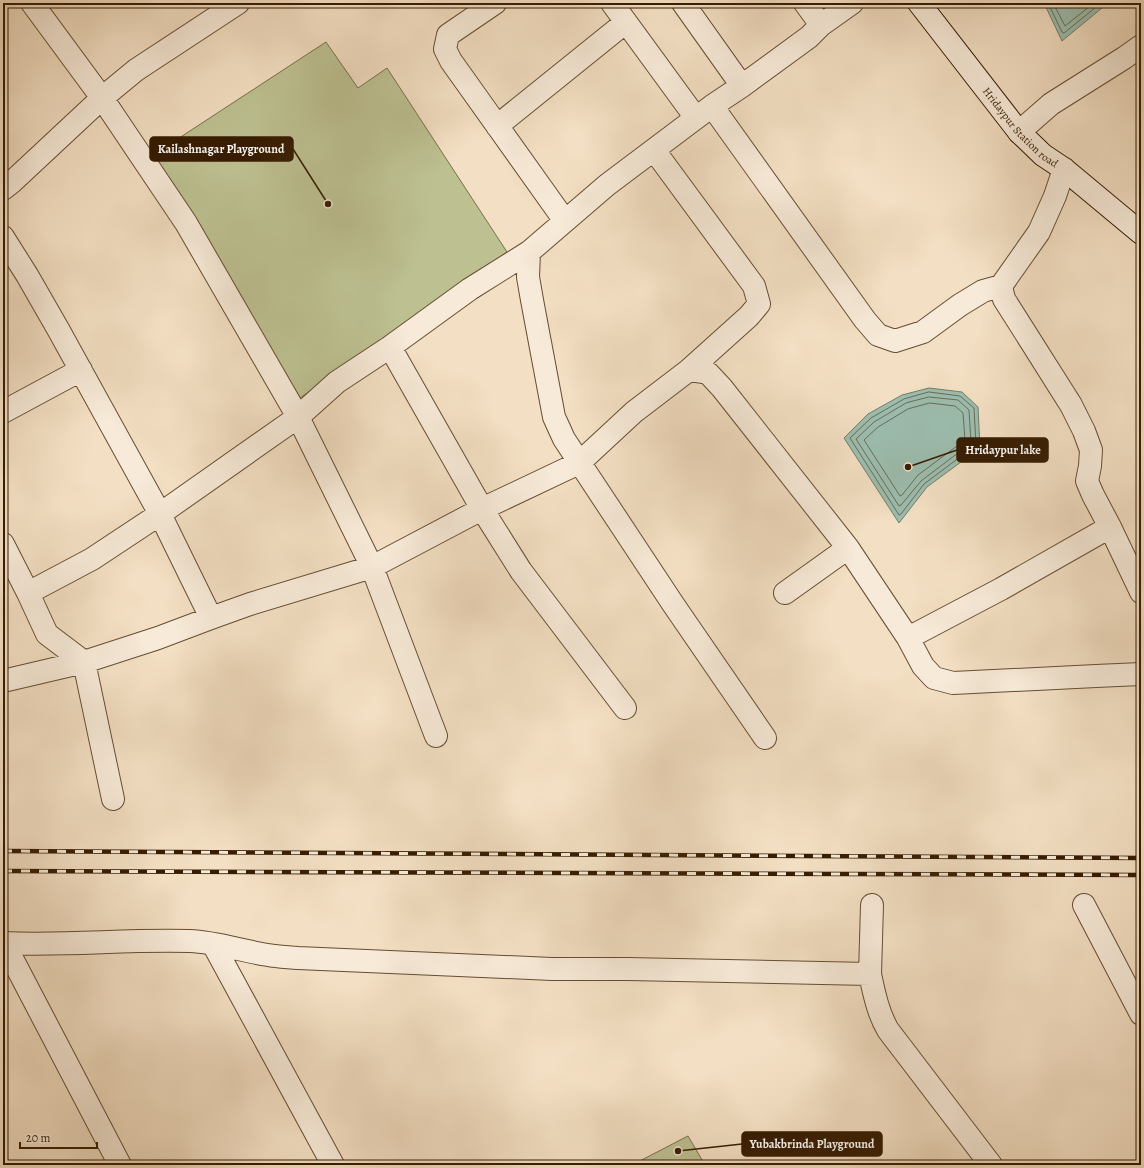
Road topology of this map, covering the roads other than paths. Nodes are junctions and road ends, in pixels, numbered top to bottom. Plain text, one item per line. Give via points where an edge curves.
1 (32, 3) edge
2 (238, 3) edge
3 (495, 3) edge
4 (612, 3) edge
5 (683, 3) edge
6 (805, 3) edge
7 (852, 3) edge
8 (920, 3) edge
9 (626, 22) junction
10 (821, 25) junction
11 (1141, 46) edge
12 (742, 86) junction
13 (102, 98) junction
14 (704, 112) junction
15 (497, 126) junction
16 (1019, 132) junction
17 (654, 150) junction
18 (1064, 169) junction
19 (3, 189) edge
20 (565, 221) junction
21 (1141, 233) edge
22 (3, 237) edge
23 (529, 252) junction
24 (1001, 286) junction
25 (390, 347) junction
26 (81, 370) junction
27 (689, 370) junction
28 (3, 412) edge
29 (298, 417) junction
30 (579, 463) junction
31 (482, 508) junction
32 (160, 514) junction
33 (1110, 527) junction
34 (3, 544) edge
35 (848, 548) junction
36 (372, 567) junction
37 (1141, 592) edge
38 (785, 593) dead end
39 (28, 594) junction
40 (211, 618) junction
41 (908, 638) junction
42 (84, 662) junction
43 (1141, 674) edge
44 (3, 681) edge
45 (625, 708) dead end
46 (436, 736) dead end
47 (765, 738) dead end
48 (113, 800) dead end
49 (872, 905) dead end
50 (1084, 906) dead end
51 (213, 944) junction
52 (870, 974) junction
53 (1141, 1014) edge
54 (120, 1165) edge
55 (333, 1165) edge
56 (991, 1165) edge

1 - 13 street
2 - 13 street via 136,70
3 - 15 street via 448,35 445,49
4 - 9 street
5 - 12 street
6 - 10 street
7 - 10 street
8 - 16 street, Hridaypur Station road
9 - 14 street
9 - 15 street
10 - 12 street via 809,37
11 - 16 street via 1051,104
12 - 14 street
13 - 19 street
13 - 29 street via 186,223
14 - 17 street
14 - 24 street via 878,335 895,341 923,332 983,291
15 - 20 street
16 - 18 street, Hridaypur Station road via 1043,155
17 - 20 street via 607,184
17 - 27 street via 754,286 759,304
18 - 21 street, Hridaypur Station road
18 - 24 street via 1038,232
20 - 23 street
22 - 26 street via 28,275
23 - 25 street via 470,289
23 - 30 street via 528,277 554,417
24 - 33 street via 1004,299 1071,405 1084,431 1091,450 1087,481
25 - 29 street via 337,382
25 - 31 street
26 - 28 street
26 - 32 street
27 - 30 street via 634,412
27 - 35 street via 708,373 722,388
29 - 32 street
29 - 36 street
30 - 31 street
30 - 47 street
31 - 36 street
31 - 45 street via 521,571
32 - 39 street via 92,559
32 - 40 street
33 - 37 street
33 - 41 street
34 - 39 street
35 - 38 street
35 - 41 street
36 - 40 street
36 - 46 street
39 - 42 street via 47,634
40 - 42 street
41 - 43 street via 923,666 934,678 953,683
42 - 44 street
42 - 48 street
49 - 52 street
50 - 53 street
51 - 52 street via 269,956 482,967
51 - 54 street via 167,940 36,945 4,943
51 - 55 street
52 - 56 street via 875,998 888,1030

